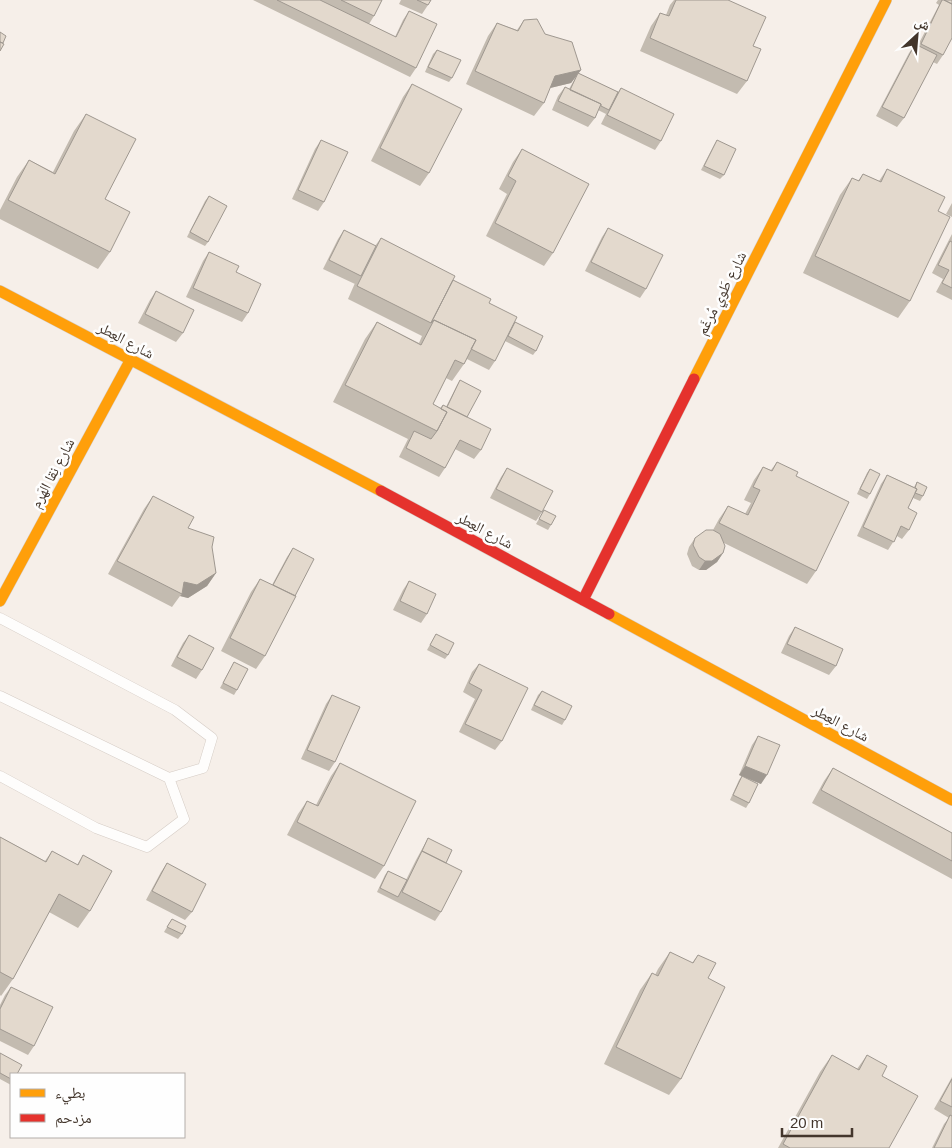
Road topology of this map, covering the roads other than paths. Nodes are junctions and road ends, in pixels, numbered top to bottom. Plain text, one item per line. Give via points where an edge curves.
1 (886, 0) edge
2 (0, 291) edge
3 (131, 359) junction
4 (583, 600) junction
5 (0, 601) edge
6 (0, 618) edge
7 (0, 696) edge
8 (0, 776) edge
9 (169, 778) junction
10 (952, 800) edge

1 - 4 street, شارع طَوي مُرغَم
2 - 3 street, شارع العِطر
3 - 4 street, شارع العِطر
3 - 5 street, شارع نِقا الهَرم
4 - 10 street, شارع العِطر
6 - 9 lane via 175,710 212,738 203,768
7 - 9 lane
8 - 9 lane via 96,828 147,847 184,818

